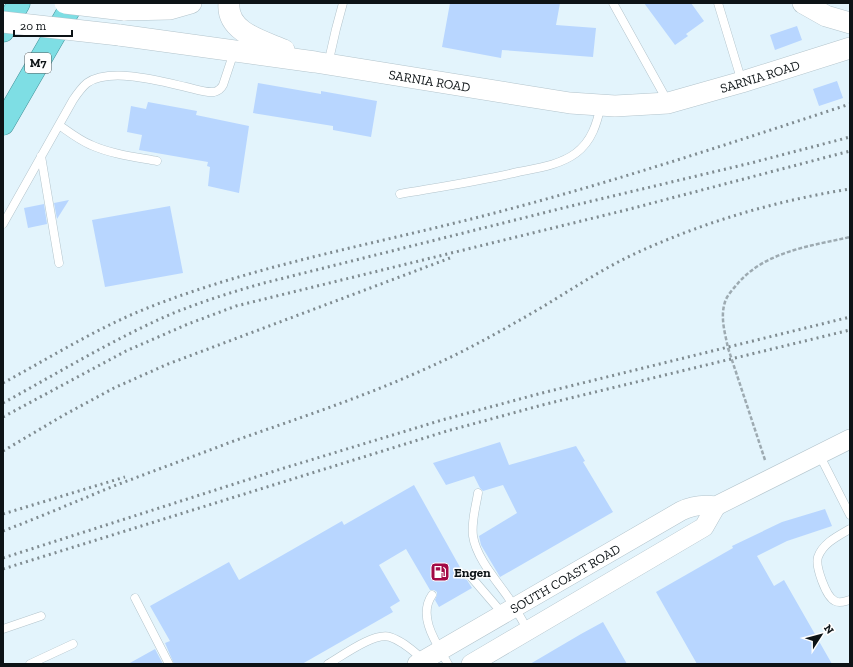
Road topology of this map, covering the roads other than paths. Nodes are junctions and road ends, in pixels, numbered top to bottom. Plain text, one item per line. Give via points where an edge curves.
1 (19, 3) edge
2 (65, 3) edge
3 (73, 3) edge
4 (191, 3) edge
5 (229, 3) edge
6 (343, 3) edge
7 (613, 3) edge
8 (718, 3) edge
9 (803, 3) edge
10 (845, 16) edge
11 (3, 22) edge
12 (3, 31) edge
13 (843, 50) edge
14 (234, 51) junction
15 (322, 63) junction
16 (742, 82) junction
17 (668, 103) junction
18 (601, 105) junction
19 (3, 124) edge
20 (59, 125) junction
21 (41, 156) junction
22 (157, 161) dead end
23 (400, 194) dead end
24 (3, 224) edge
25 (59, 263) dead end
26 (850, 439) edge
27 (819, 454) junction
28 (478, 493) dead end
29 (716, 506) junction
30 (850, 515) edge
31 (850, 529) edge
32 (640, 534) junction
33 (653, 557) junction
34 (586, 565) junction
35 (464, 574) dead end
36 (600, 589) junction
37 (432, 594) dead end
38 (135, 598) dead end
39 (850, 600) edge
40 (509, 611) junction
41 (41, 616) dead end
42 (3, 629) edge
43 (528, 631) junction
44 (73, 644) dead end
45 (445, 657) edge
46 (421, 662) edge
47 (30, 664) edge
48 (169, 664) edge
49 (328, 664) edge
50 (471, 664) edge

1 - 12 highway
2 - 4 main road, bridge via 124,10 170,8
3 - 19 highway, M7
5 - 15 main road via 228,9 234,21 248,35
6 - 15 lane
7 - 17 lane
8 - 16 lane
9 - 10 main road via 826,16
10 - 13 main road
11 - 14 main road, SARNIA ROAD, bridge
13 - 16 main road, SARNIA ROAD
14 - 15 main road, SARNIA ROAD
14 - 20 lane via 223,85 216,92 128,76 103,76 82,88
15 - 18 main road, SARNIA ROAD via 570,103
16 - 17 main road, SARNIA ROAD
17 - 18 main road, SARNIA ROAD
18 - 23 lane via 597,125 590,137 584,146 568,159 539,168
20 - 21 lane
20 - 22 lane via 96,147
21 - 24 lane
21 - 25 lane
26 - 27 street, SOUTH COAST ROAD
27 - 29 street, SOUTH COAST ROAD
27 - 30 lane
28 - 40 lane via 473,536
29 - 32 street, SOUTH COAST ROAD via 690,507
29 - 33 street, SOUTH COAST ROAD via 704,526
31 - 39 lane via 825,547 817,563 831,598 837,602
32 - 33 street
32 - 34 street, SOUTH COAST ROAD
33 - 36 street, SOUTH COAST ROAD
34 - 36 street
34 - 40 street, SOUTH COAST ROAD
35 - 40 lane via 470,575
36 - 43 street, SOUTH COAST ROAD
37 - 45 lane via 427,605 428,623
38 - 48 lane
40 - 43 lane
40 - 45 street, SOUTH COAST ROAD
41 - 42 lane
43 - 50 street, SOUTH COAST ROAD
44 - 47 lane
45 - 46 street, SOUTH COAST ROAD
46 - 49 lane via 398,640 386,636 372,639

